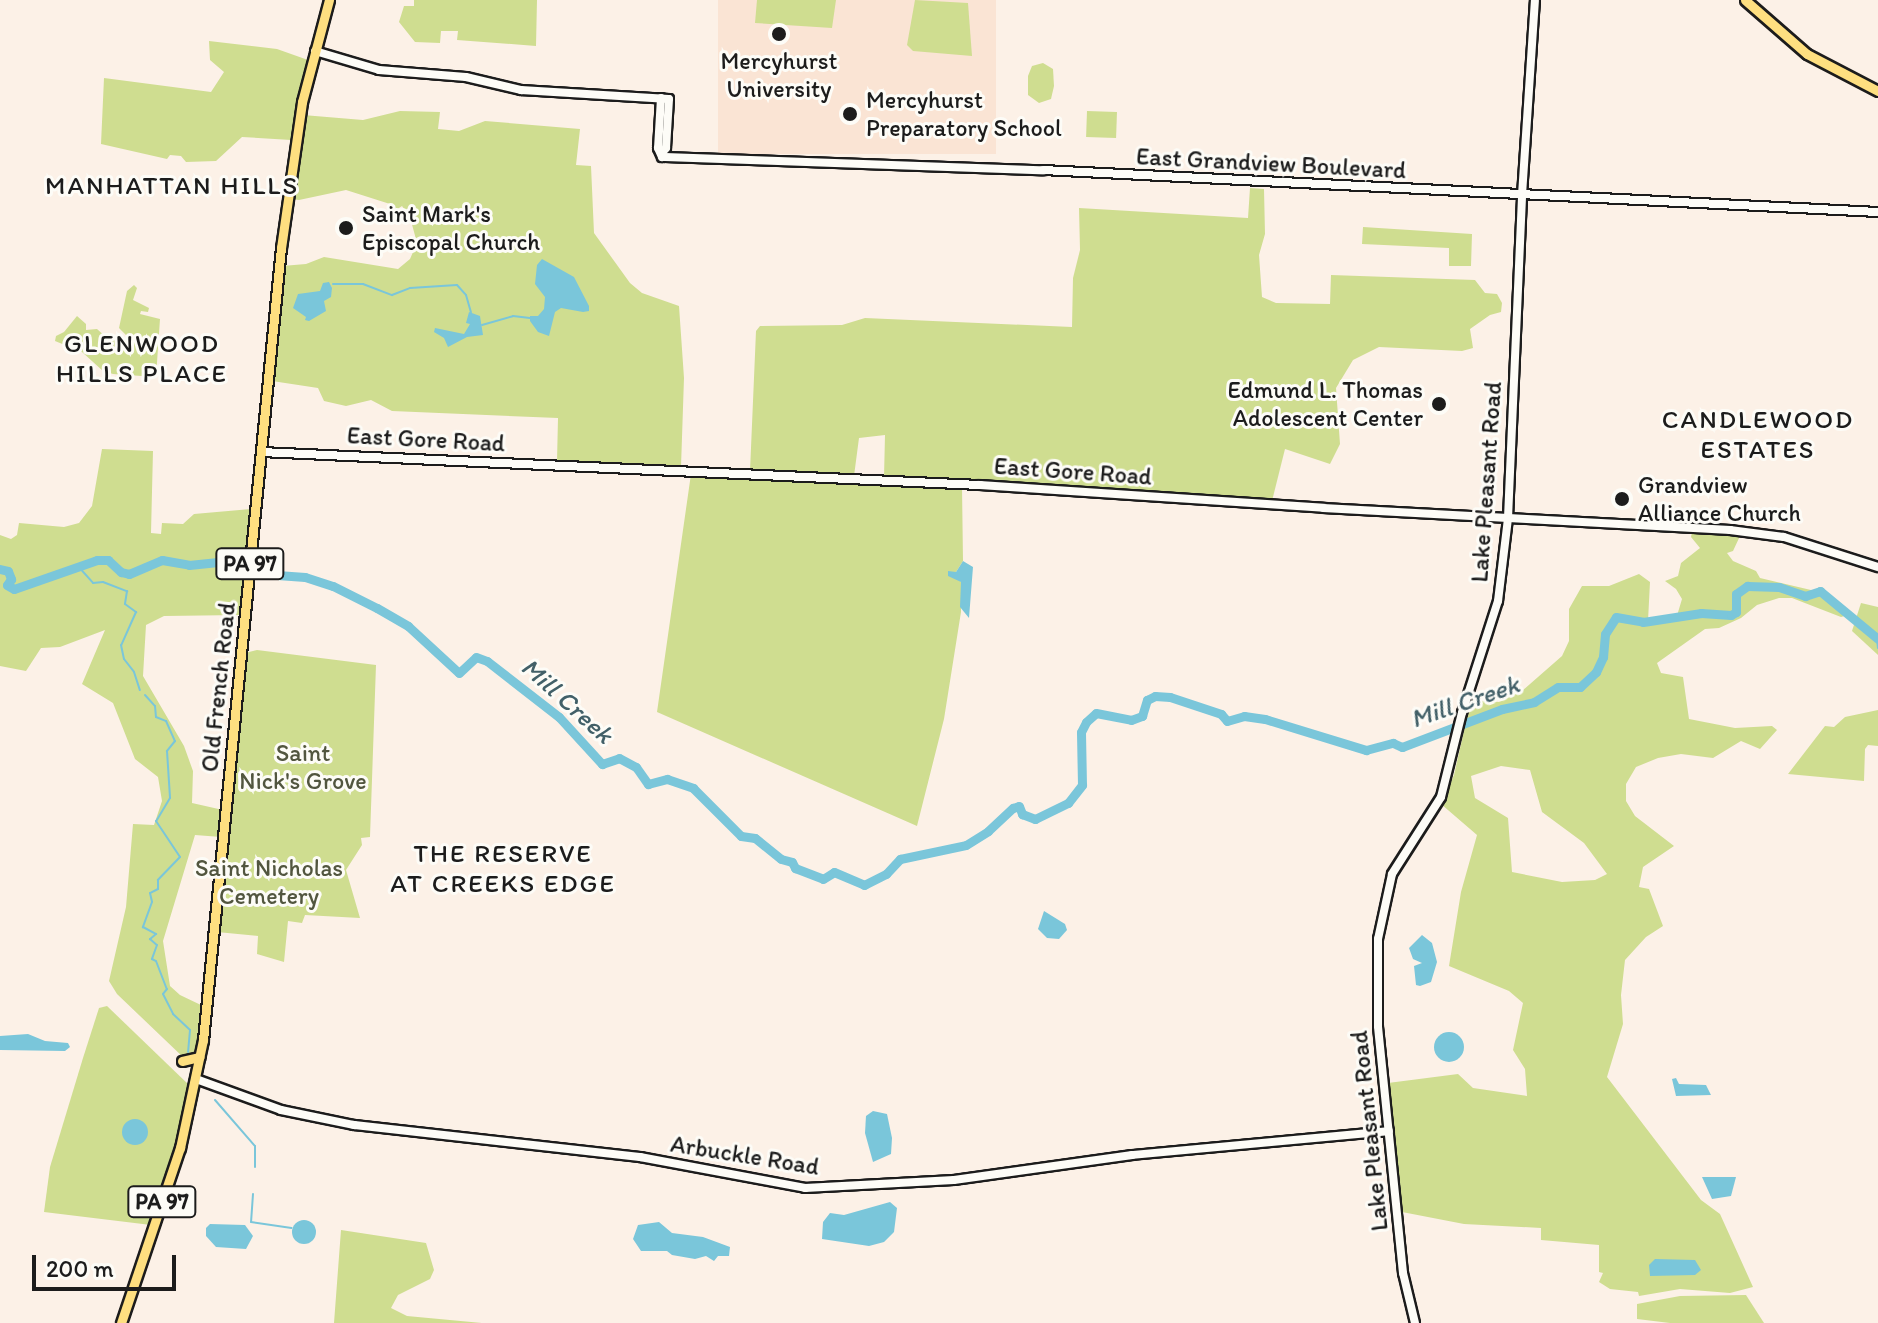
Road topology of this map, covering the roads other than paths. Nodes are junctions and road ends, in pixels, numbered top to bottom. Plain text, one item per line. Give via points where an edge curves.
1 (329, 0) edge
2 (1535, 0) edge
3 (1745, 0) edge
4 (315, 51) junction
5 (1878, 91) edge
6 (1522, 195) junction
7 (1878, 212) edge
8 (261, 452) junction
9 (1508, 518) junction
10 (1878, 567) edge
11 (200, 1057) junction
12 (182, 1061) dead end
13 (196, 1079) junction
14 (1389, 1131) junction
15 (121, 1323) edge
16 (1415, 1323) edge

1 - 4 main road, Old French Road / PA 97
2 - 6 street, Lake Pleasant Road
3 - 5 main road via 1807,54
4 - 6 street, East Grandview Boulevard via 379,70 452,75 521,90 665,99 658,148 662,155
4 - 8 main road, Old French Road / PA 97 via 288,193
6 - 7 street, East Grandview Boulevard
6 - 9 street, Lake Pleasant Road
8 - 9 street, East Gore Road via 1003,486
8 - 11 main road, Old French Road / PA 97
9 - 10 street, East Gore Road via 1760,533
9 - 14 street, Lake Pleasant Road via 1494,619 1460,719 1441,797 1392,874 1380,926 1378,1026
11 - 12 main road
11 - 13 main road, Old French Road / PA 97
13 - 14 street, Arbuckle Road via 250,1101 338,1122 640,1157 805,1188 954,1180 1149,1153
13 - 15 main road, Old French Road / PA 97 via 170,1181
14 - 16 street, Lake Pleasant Road via 1403,1273

